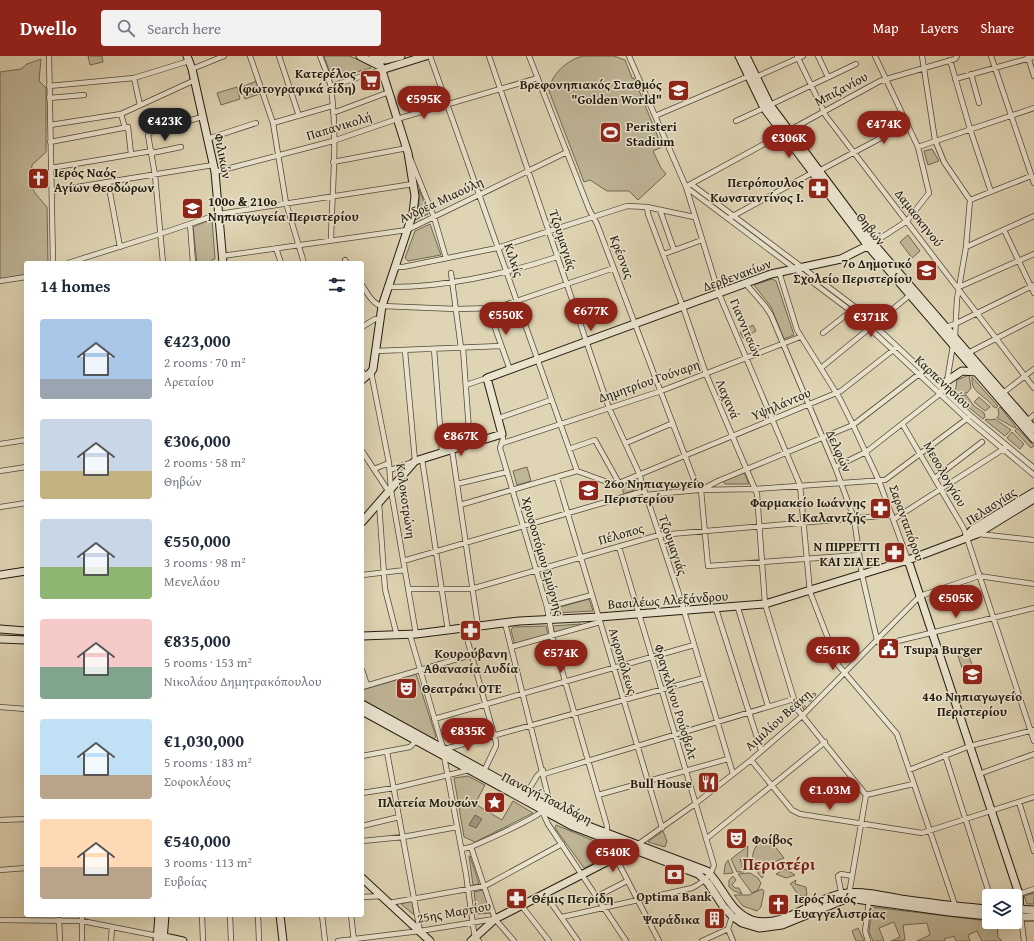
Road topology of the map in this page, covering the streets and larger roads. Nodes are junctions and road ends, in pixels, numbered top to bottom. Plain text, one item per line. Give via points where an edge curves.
1 (49, 56) edge
2 (224, 56) edge
3 (250, 56) edge
4 (279, 56) edge
5 (320, 56) edge
6 (360, 56) edge
7 (400, 56) edge
8 (426, 56) edge
9 (430, 56) edge
10 (489, 56) edge
11 (529, 56) edge
12 (629, 56) edge
13 (739, 56) edge
14 (746, 56) edge
15 (803, 56) edge
16 (818, 56) edge
17 (876, 56) edge
18 (922, 56) edge
19 (957, 56) edge
20 (991, 56) edge
21 (376, 57) edge
22 (797, 57) edge
23 (1028, 57) edge
24 (1034, 57) edge
25 (188, 59) edge
26 (950, 60) junction
27 (856, 64) dead end
28 (381, 68) junction
29 (923, 68) junction
30 (995, 68) junction
31 (192, 69) junction
32 (971, 74) junction
33 (1034, 76) edge
34 (752, 77) junction
35 (134, 78) junction
36 (538, 78) junction
37 (828, 78) junction
38 (954, 78) junction
39 (886, 79) junction
40 (195, 80) junction
41 (49, 86) junction
42 (331, 86) junction
43 (810, 86) junction
44 (501, 90) junction
45 (388, 92) junction
46 (84, 95) dead end
47 (49, 98) junction
48 (979, 103) dead end
49 (140, 105) junction
50 (447, 105) junction
51 (332, 106) junction
52 (767, 107) junction
53 (1034, 108) edge
54 (824, 111) junction
55 (332, 113) junction
56 (121, 114) junction
57 (299, 116) junction
58 (656, 116) junction
59 (1010, 116) junction
60 (202, 117) junction
61 (397, 119) junction
62 (736, 121) dead end
63 (256, 122) dead end
64 (273, 123) junction
65 (907, 124) junction
66 (50, 125) junction
67 (124, 128) junction
68 (970, 129) junction
69 (785, 132) junction
70 (207, 139) junction
71 (935, 140) junction
72 (334, 141) junction
73 (50, 142) junction
74 (181, 147) dead end
75 (918, 147) junction
76 (407, 150) junction
77 (152, 152) junction
78 (567, 152) junction
79 (854, 152) junction
80 (131, 154) junction
81 (278, 155) junction
82 (333, 162) junction
83 (213, 165) junction
84 (51, 168) junction
85 (528, 170) junction
86 (215, 172) junction
87 (815, 172) junction
88 (155, 175) junction
89 (1031, 176) junction
90 (108, 182) junction
91 (1034, 183) edge
92 (413, 184) junction
93 (692, 184) junction
94 (686, 187) junction
95 (52, 191) junction
96 (991, 192) junction
97 (479, 194) junction
98 (332, 196) junction
99 (970, 200) junction
100 (286, 203) junction
101 (647, 207) junction
102 (660, 210) junction
103 (219, 214) junction
104 (733, 215) junction
105 (1034, 216) edge
106 (434, 217) junction
107 (594, 217) junction
108 (694, 217) junction
109 (729, 219) junction
110 (907, 221) junction
111 (190, 224) junction
112 (407, 230) junction
113 (1004, 230) junction
114 (549, 232) junction
115 (160, 234) junction
116 (702, 240) junction
117 (331, 241) junction
118 (870, 244) junction
119 (299, 246) junction
120 (120, 247) junction
121 (966, 247) junction
122 (276, 248) junction
123 (497, 248) junction
124 (674, 250) junction
125 (664, 254) junction
126 (1034, 254) edge
127 (557, 257) junction
128 (446, 258) junction
129 (222, 260) edge
130 (53, 261) edge
131 (74, 261) edge
132 (163, 261) edge
133 (193, 261) edge
134 (280, 261) edge
135 (303, 261) edge
136 (1018, 261) junction
137 (393, 268) junction
138 (614, 268) junction
139 (798, 268) junction
140 (506, 272) junction
141 (779, 272) junction
142 (451, 273) dead end
143 (24, 277) edge
144 (0, 281) edge
145 (452, 281) junction
146 (566, 284) junction
147 (746, 284) junction
148 (1032, 286) edge
149 (387, 287) junction
150 (959, 287) junction
151 (364, 288) edge
152 (1034, 293) edge
153 (719, 294) junction
154 (910, 295) junction
155 (517, 302) junction
156 (382, 306) junction
157 (683, 307) junction
158 (488, 308) junction
159 (456, 309) junction
160 (851, 311) junction
161 (978, 313) junction
162 (380, 319) junction
163 (1034, 319) edge
164 (635, 324) junction
165 (955, 324) junction
166 (364, 326) edge
167 (872, 326) junction
168 (946, 327) junction
169 (823, 333) dead end
170 (800, 337) junction
171 (955, 337) junction
172 (995, 338) junction
173 (586, 342) junction
174 (783, 344) junction
175 (953, 345) junction
176 (501, 346) junction
177 (462, 348) junction
178 (895, 348) junction
179 (434, 350) junction
180 (376, 351) junction
181 (405, 351) junction
182 (968, 353) junction
183 (746, 359) junction
184 (537, 360) junction
185 (821, 368) junction
186 (1034, 369) edge
187 (510, 370) junction
188 (976, 372) junction
189 (921, 373) junction
190 (706, 374) junction
191 (365, 375) edge
192 (1025, 376) junction
193 (487, 378) junction
194 (947, 381) junction
195 (466, 385) junction
196 (1034, 388) edge
197 (661, 391) junction
198 (942, 392) junction
199 (836, 393) junction
200 (1003, 393) junction
201 (551, 400) junction
202 (808, 406) junction
203 (609, 408) junction
204 (1034, 415) edge
205 (968, 417) junction
206 (499, 418) junction
207 (773, 420) junction
208 (1027, 421) junction
209 (673, 423) junction
210 (560, 424) junction
211 (853, 425) junction
212 (903, 425) junction
213 (1034, 429) edge
214 (502, 434) junction
215 (732, 436) junction
216 (822, 439) junction
217 (1034, 439) edge
218 (24, 440) edge
219 (982, 442) dead end
220 (503, 443) junction
221 (626, 443) junction
222 (0, 444) edge
223 (470, 444) junction
224 (1007, 446) junction
225 (569, 449) junction
226 (452, 450) junction
227 (1004, 450) junction
228 (866, 452) junction
229 (442, 453) junction
230 (786, 453) junction
231 (364, 454) edge
232 (921, 454) junction
233 (685, 456) junction
234 (419, 460) junction
235 (389, 463) junction
236 (24, 467) edge
237 (835, 467) junction
238 (1034, 468) edge
239 (374, 469) junction
240 (390, 470) junction
241 (746, 470) junction
242 (0, 471) edge
243 (577, 471) junction
244 (507, 472) junction
245 (1034, 475) edge
246 (639, 476) junction
247 (557, 478) junction
248 (935, 478) junction
249 (879, 480) junction
250 (841, 481) junction
251 (619, 483) junction
252 (457, 484) junction
253 (800, 485) junction
254 (755, 489) junction
255 (391, 490) junction
256 (699, 490) junction
257 (942, 490) junction
258 (512, 491) junction
259 (1034, 492) edge
260 (644, 493) junction
261 (1034, 499) edge
262 (24, 503) edge
263 (379, 503) junction
264 (460, 505) junction
265 (0, 507) edge
266 (568, 513) junction
267 (893, 517) junction
268 (854, 518) junction
269 (364, 520) edge
270 (804, 523) junction
271 (523, 527) junction
272 (759, 527) junction
273 (705, 531) junction
274 (977, 534) junction
275 (659, 535) junction
276 (966, 537) junction
277 (1034, 540) edge
278 (465, 543) junction
279 (619, 547) junction
280 (436, 552) junction
281 (859, 555) junction
282 (581, 557) junction
283 (807, 559) junction
284 (404, 560) junction
285 (908, 560) junction
286 (762, 562) junction
287 (405, 570) junction
288 (24, 571) edge
289 (535, 571) junction
290 (384, 572) junction
291 (0, 575) edge
292 (364, 575) edge
293 (862, 575) junction
294 (979, 576) junction
295 (1034, 584) edge
296 (408, 589) junction
297 (441, 589) junction
298 (471, 589) junction
299 (810, 592) junction
300 (592, 595) junction
301 (920, 596) junction
302 (765, 604) junction
303 (547, 607) junction
304 (738, 608) junction
305 (1034, 608) edge
306 (716, 609) junction
307 (683, 611) junction
308 (638, 614) junction
309 (993, 618) junction
310 (548, 619) junction
311 (599, 619) junction
312 (505, 623) junction
313 (478, 626) junction
314 (464, 628) junction
315 (0, 629) edge
316 (24, 631) edge
317 (448, 631) junction
318 (932, 633) junction
319 (413, 635) junction
320 (364, 636) edge
321 (397, 636) junction
322 (552, 636) junction
323 (0, 639) edge
324 (24, 640) edge
325 (877, 640) junction
326 (694, 645) junction
327 (511, 647) junction
328 (471, 655) junction
329 (651, 657) junction
330 (614, 667) junction
331 (419, 670) junction
332 (844, 672) junction
333 (704, 678) junction
334 (565, 681) junction
335 (364, 686) edge
336 (661, 690) junction
337 (523, 693) junction
338 (794, 699) junction
339 (623, 700) junction
340 (485, 704) junction
341 (768, 706) junction
342 (0, 707) edge
343 (24, 709) edge
344 (364, 710) edge
345 (749, 712) junction
346 (574, 713) junction
347 (802, 716) junction
348 (434, 719) junction
349 (717, 722) junction
350 (532, 725) junction
351 (1032, 730) edge
352 (674, 734) junction
353 (494, 736) junction
354 (419, 739) junction
355 (1034, 741) edge
356 (825, 742) junction
357 (638, 746) junction
358 (970, 746) junction
359 (762, 750) junction
360 (387, 752) junction
361 (444, 753) junction
362 (1034, 754) edge
363 (945, 755) junction
364 (364, 756) edge
365 (728, 759) junction
366 (751, 760) junction
367 (588, 761) junction
368 (469, 770) junction
369 (909, 770) junction
370 (685, 771) junction
371 (543, 772) junction
372 (482, 774) junction
373 (732, 774) junction
374 (979, 774) junction
375 (448, 776) junction
376 (648, 782) junction
377 (914, 784) junction
378 (772, 786) junction
379 (394, 788) junction
380 (364, 793) edge
381 (598, 795) junction
382 (866, 795) junction
383 (524, 797) junction
384 (1034, 797) edge
385 (1019, 802) junction
386 (695, 804) junction
387 (545, 809) junction
388 (991, 811) junction
389 (399, 817) junction
390 (24, 819) edge
391 (966, 819) junction
392 (0, 820) edge
393 (862, 824) junction
394 (364, 826) edge
395 (457, 827) junction
396 (662, 828) junction
397 (929, 831) junction
398 (403, 837) junction
399 (607, 837) junction
400 (706, 839) junction
401 (364, 841) edge
402 (562, 844) junction
403 (471, 847) junction
404 (634, 847) junction
405 (462, 849) junction
406 (1034, 851) edge
407 (615, 857) junction
408 (24, 868) edge
409 (0, 870) edge
410 (581, 875) junction
411 (852, 876) junction
412 (707, 877) junction
413 (364, 880) edge
414 (627, 881) junction
415 (485, 886) junction
416 (468, 889) junction
417 (988, 889) edge
418 (1015, 889) edge
419 (1034, 889) edge
420 (544, 893) junction
421 (1022, 893) edge
422 (383, 896) junction
423 (846, 896) junction
424 (364, 897) edge
425 (596, 897) junction
426 (414, 898) junction
427 (637, 900) junction
428 (869, 901) junction
429 (389, 902) junction
430 (521, 905) junction
431 (603, 907) junction
432 (982, 909) edge
433 (956, 910) junction
434 (1034, 910) edge
435 (1022, 912) edge
436 (1022, 914) edge
437 (982, 915) edge
438 (732, 916) junction
439 (82, 917) edge
440 (159, 917) edge
441 (165, 917) edge
442 (202, 917) edge
443 (230, 917) edge
444 (258, 917) edge
445 (280, 917) edge
446 (322, 917) edge
447 (351, 917) edge
448 (562, 917) junction
449 (1034, 917) edge
450 (45, 918) edge
451 (495, 919) junction
452 (0, 920) edge
453 (59, 920) junction
454 (82, 921) junction
455 (472, 922) junction
456 (112, 927) junction
457 (728, 929) junction
458 (1021, 929) edge
459 (420, 931) junction
460 (160, 939) edge
461 (354, 940) edge
462 (475, 940) edge
463 (60, 941) edge
464 (82, 941) edge
465 (111, 941) edge
466 (183, 941) edge
467 (203, 941) edge
468 (231, 941) edge
469 (259, 941) edge
470 (283, 941) edge
471 (325, 941) edge
472 (338, 941) edge
473 (430, 941) edge
474 (514, 941) edge
475 (549, 941) edge
476 (578, 941) edge
477 (626, 941) edge
478 (659, 941) edge
479 (702, 941) edge
480 (733, 941) edge
481 (868, 941) edge
482 (1024, 941) edge

1 - 41 street
2 - 31 street
3 - 64 street
4 - 57 street
5 - 42 street
6 - 28 street
7 - 21 street via 388,60
8 - 28 street
9 - 50 street, Κιλκίς
10 - 44 street, Τζουμαγιάς
11 - 36 street, Κρέσνας
12 - 58 street, Γιαννιτσών
13 - 34 street, Θηβών
14 - 34 street, Θηβών
15 - 22 street
16 - 37 street
17 - 39 street, Δερβενακίων
18 - 29 street
19 - 26 street, Μπιζανίου
20 - 30 street
21 - 28 street
22 - 34 street
22 - 43 street, Δαμασκηνού
23 - 24 street
23 - 30 street
23 - 33 street
25 - 31 street, Φιλικών
25 - 35 street
26 - 29 street, Μπιζανίου
26 - 38 street
27 - 37 street
28 - 42 street
28 - 45 street
29 - 39 street, Μπιζανίου
29 - 71 street
30 - 32 street
30 - 59 street
31 - 40 street, Φιλικών
32 - 38 street
32 - 48 street
34 - 52 street, Θηβών
34 - 58 street
35 - 41 street
35 - 49 street
36 - 44 street, Παπανικολή
36 - 78 street, Κρέσνας
37 - 43 street
38 - 68 street
39 - 54 street, Μπιζανίου
39 - 65 street, Δερβενακίων
40 - 49 street
40 - 60 street, Φιλικών
41 - 47 street
42 - 51 street
43 - 52 street
43 - 54 street, Δαμασκηνού
44 - 50 street, Παπανικολή
44 - 85 street, Τζουμαγιάς
45 - 55 street
45 - 61 street
46 - 47 street
47 - 66 street
49 - 56 street
50 - 61 street, Παπανικολή
50 - 97 street, Κιλκίς
51 - 55 street
51 - 57 street
52 - 62 street
52 - 69 street, Θηβών
53 - 59 street
54 - 69 street, Μπιζανίου
54 - 79 street, Δαμασκηνού
55 - 72 street
56 - 66 street
56 - 67 street
57 - 64 street
58 - 94 street, Γιαννιτσών
59 - 68 street
59 - 89 street
60 - 70 street, Φιλικών
60 - 77 street via 149,133
61 - 72 street, Παπανικολή
61 - 76 street
63 - 70 street
64 - 81 street
65 - 75 street, Δερβενακίων
65 - 79 street
66 - 73 street
67 - 73 street
67 - 80 street via 128,128
68 - 71 street
68 - 96 street
69 - 87 street, Θηβών
69 - 93 street, Μπιζανίου
70 - 83 street, Φιλικών
71 - 75 street
71 - 99 street via 944,162
72 - 81 street, Παπανικολή
72 - 82 street
73 - 84 street
74 - 77 street
75 - 110 street, Δερβενακίων via 929,193
76 - 82 street
76 - 92 street
76 - 106 street
77 - 80 street
77 - 88 street
78 - 85 street, Ανδρέα Μιαούλη
78 - 107 street, Κρέσνας
79 - 87 street
79 - 110 street, Δαμασκηνού
80 - 84 street
81 - 86 street, Παπανικολή
81 - 100 street
82 - 98 street
83 - 86 street, Φιλικών
83 - 88 street
84 - 95 street
85 - 97 street, Ανδρέα Μιαούλη
85 - 114 street, Τζουμαγιάς
86 - 103 street, Φιλικών
87 - 104 street
87 - 118 street, Θηβών
88 - 90 street
88 - 115 street
89 - 91 street
89 - 96 street
90 - 95 street
90 - 120 street
92 - 98 street
92 - 112 street via 414,206
93 - 94 street, Μπιζανίου
93 - 104 street, Καρπενησίου
94 - 108 street, Γιαννιτσών
94 - 109 street, Καρπενησίου
95 - 130 street
96 - 99 street
97 - 106 street, Ανδρέα Μιαούλη
97 - 123 street, Κιλκίς
98 - 100 street
98 - 117 street
99 - 121 street
100 - 103 street
100 - 119 street
101 - 102 street
101 - 107 street via 627,206
101 - 125 street, Λαχανά
102 - 108 street
102 - 124 street
103 - 111 street
103 - 129 street, Φιλικών
104 - 109 street
104 - 139 street, Καρπενησίου
105 - 113 street
106 - 112 street, Ανδρέα Μιαούλη
106 - 128 street
107 - 114 street
107 - 138 street, Κρέσνας
108 - 116 street, Γιαννιτσών
109 - 139 street, Καρπενησίου
110 - 118 street, Δερβενακίων
110 - 150 street, Δαμασκηνού
111 - 115 street
111 - 133 street
112 - 117 street, Ανδρέα Μιαούλη
112 - 137 street
113 - 121 street
113 - 136 street
114 - 123 street
114 - 127 street, Τζουμαγιάς
115 - 120 street
115 - 132 street
116 - 124 street
116 - 153 street, Γιαννιτσών
117 - 119 street, Ανδρέα Μιαούλη
118 - 139 street, Δερβενακίων via 841,259
118 - 154 street, Θηβών
118 - 168 street, Θηβών
119 - 122 street, Ανδρέα Μιαούλη
119 - 135 street
120 - 131 street
121 - 150 street
122 - 129 street, Ανδρέα Μιαούλη
122 - 134 street
123 - 128 street
123 - 140 street, Κιλκίς
124 - 125 street
125 - 157 street, Λαχανά
126 - 136 street
127 - 140 street
127 - 146 street, Τζουμαγιάς
128 - 137 street
136 - 148 street
136 - 150 street
137 - 149 street
138 - 146 street
138 - 164 street, Κρέσνας
139 - 141 street, Δερβενακίων
139 - 160 street, Καρπενησίου
139 - 167 street, Καρπενησίου via 855,307
140 - 145 street
140 - 155 street, Κιλκίς
141 - 147 street, Δερβενακίων
141 - 170 street, Σαρανταπόρου
142 - 145 street
143 - 144 street
145 - 149 street via 411,288
145 - 159 street
146 - 155 street
146 - 173 street, Τζουμαγιάς
147 - 153 street, Δερβενακίων
147 - 174 street, Δελφών via 769,311
148 - 152 street
148 - 161 street
149 - 156 street
150 - 161 street, Δαμασκηνού
150 - 165 street
151 - 156 street via 373,301
153 - 157 street, Δερβενακίων
153 - 183 street, Γιαννιτσών
154 - 167 street
154 - 175 street, Θηβών
155 - 158 street
155 - 184 street, Κιλκίς
156 - 159 street
156 - 162 street
157 - 164 street, Δερβενακίων
157 - 190 street, Λαχανά
158 - 159 street
158 - 176 street
159 - 177 street
160 - 167 street, Καρπενησίου
160 - 169 street
161 - 165 street
161 - 172 street, Δαμασκηνού
162 - 166 street
162 - 180 street
163 - 172 street
164 - 173 street, Δερβενακίων
164 - 197 street, Κρέσνας
165 - 168 street
165 - 171 street
167 - 178 street, Καρπενησίου
167 - 185 street
168 - 171 street, Θηβών
170 - 174 street, Δημητρίου Γούναρη
170 - 185 street, Σαρανταπόρου
171 - 182 street, Θηβών
172 - 182 street
172 - 192 street, Δαμασκηνού
173 - 184 street, Δερβενακίων
173 - 203 street, Τζουμαγιάς
174 - 183 street, Δημητρίου Γούναρη
174 - 202 street, Δελφών
175 - 188 street, Θηβών
175 - 194 street
176 - 177 street
176 - 187 street
177 - 179 street
177 - 195 street
178 - 189 street, Καρπενησίου
178 - 199 street, Υψηλάντου via 862,376
179 - 181 street
179 - 229 street
180 - 181 street
180 - 191 street
181 - 234 street
182 - 200 street, Θηβών
183 - 190 street, Δημητρίου Γούναρη
183 - 207 street, Γιαννιτσών
184 - 187 street, Δερβενακίων
184 - 201 street, Κιλκίς
185 - 199 street, Σαρανταπόρου
186 - 192 street
187 - 193 street, Δερβενακίων
188 - 194 street via 962,371
188 - 217 street, Θηβών
189 - 198 street, Καρπενησίου
189 - 211 street
190 - 197 street, Δημητρίου Γούναρη
190 - 215 street, Λαχανά
191 - 235 street, Κολοκοτρώνη
192 - 196 street, Δαμασκηνού
192 - 200 street
193 - 195 street, Δερβενακίων
193 - 206 street, Χρυσοστόμου Σμύρνης
194 - 198 street
195 - 223 street
197 - 203 street, Δημητρίου Γούναρη
197 - 209 street, Κρέσνας
198 - 205 street, Καρπενησίου
198 - 212 street
199 - 202 street, Υψηλάντου
199 - 211 street, Σαρανταπόρου
200 - 208 street, Θηβών
201 - 206 street
201 - 210 street, Κιλκίς
202 - 207 street, Υψηλάντου
202 - 216 street, Δελφών
203 - 210 street, Δημητρίου Γούναρη
203 - 221 street, Τζουμαγιάς
204 - 208 street
205 - 224 street, Καρπενησίου
205 - 227 street, Καρπενησίου
205 - 232 street
206 - 214 street, Χρυσοστόμου Σμύρνης
207 - 215 street, Υψηλάντου
207 - 230 street, Γιαννιτσών
208 - 213 street, Θηβών
209 - 221 street
209 - 233 street, Κρέσνας
210 - 220 street, Δημητρίου Γούναρη
210 - 225 street, Κιλκίς
211 - 216 street
211 - 228 street, Σαρανταπόρου
212 - 228 street
212 - 232 street, Μεσολογγίου
214 - 220 street, Χρυσοστόμου Σμύρνης
214 - 223 street
215 - 233 street, Υψηλάντου
215 - 241 street, Λαχανά
216 - 230 street
216 - 237 street, Δελφών
218 - 222 street
219 - 248 street
220 - 244 street, Χρυσοστόμου Σμύρνης via 500,448
221 - 246 street, Τζουμαγιάς
223 - 226 street
224 - 227 street
224 - 238 street, Καρπενησίου
225 - 243 street, Κιλκίς
225 - 251 street via 595,440
226 - 229 street
226 - 252 street
227 - 245 street, Καρπενησίου
227 - 257 street
228 - 237 street
228 - 249 street, Σαρανταπόρου
229 - 234 street
230 - 241 street
230 - 253 street, Γιαννιτσών
231 - 239 street
232 - 248 street, Μεσολογγίου
232 - 249 street via 885,480
233 - 246 street, Υψηλάντου
233 - 256 street, Κρέσνας
234 - 240 street
234 - 255 street
234 - 280 street
235 - 239 street
235 - 240 street, Κολοκοτρώνη
236 - 242 street
237 - 250 street, Δελφών
239 - 255 street via 387,489
240 - 255 street, Κολοκοτρώνη
241 - 254 street, Λαχανά
241 - 256 street
243 - 247 street
243 - 251 street
244 - 252 street
244 - 258 street, Χρυσοστόμου Σμύρνης
246 - 251 street, Υψηλάντου
246 - 260 street, Τζουμαγιάς
247 - 258 street
247 - 266 street, Ακροπόλεως
248 - 257 street, Μεσολογγίου
249 - 250 street
249 - 267 street, Σαρανταπόρου
250 - 253 street
250 - 268 street, Δελφών
252 - 264 street
253 - 254 street
253 - 270 street, Γιαννιτσών
254 - 256 street
254 - 272 street, Λαχανά
255 - 263 street
255 - 284 street, Κολοκοτρώνη
256 - 260 street
256 - 273 street, Κρέσνας
257 - 267 street
257 - 276 street, Μεσολογγίου
258 - 264 street
258 - 271 street, Χρυσοστόμου Σμύρνης
259 - 276 street, Πελασγίας via 973,529
260 - 266 street
260 - 275 street, Τζουμαγιάς
261 - 274 street, Πελασγίας
262 - 265 street
263 - 269 street
263 - 290 street
264 - 278 street
266 - 271 street
266 - 282 street, Ακροπόλεως
267 - 268 street, Πέλοπος
267 - 285 street, Σαρανταπόρου
268 - 270 street, Πέλοπος
268 - 281 street, Δελφών
270 - 272 street, Πέλοπος
270 - 283 street, Γιαννιτσών
271 - 278 street
271 - 289 street, Χρυσοστόμου Σμύρνης
272 - 273 street, Πέλοπος
272 - 286 street, Λαχανά
273 - 275 street, Πέλοπος
273 - 286 street, Κρέσνας via 708,566
274 - 276 street, Πελασγίας
274 - 277 street
275 - 279 street, Πέλοπος
275 - 307 street, Τζουμαγιάς
276 - 285 street, Βασιλέως Αλεξάνδρου via 952,545
276 - 294 street, Μεσολογγίου
278 - 280 street
278 - 298 street
279 - 282 street, Πέλοπος
279 - 308 street, Φραγκλίνου Ρούσβελτ
280 - 284 street
280 - 297 street
281 - 283 street
281 - 293 street, Δελφών
282 - 289 street, Πέλοπος
282 - 300 street, Ακροπόλεως
283 - 286 street
283 - 299 street, Γιαννιτσών
284 - 287 street, Κολοκοτρώνη
285 - 293 street, Βασιλέως Αλεξάνδρου
285 - 301 street, Σαρανταπόρου
286 - 302 street, Λαχανά
287 - 290 street
287 - 296 street, Κολοκοτρώνη
288 - 291 street
289 - 298 street, Πέλοπος
289 - 303 street, Χρυσοστόμου Σμύρνης
290 - 292 street
290 - 321 street via 388,603
293 - 299 street, Βασιλέως Αλεξάνδρου
293 - 325 street, Δελφών
294 - 295 street
294 - 301 street
294 - 309 street, Μεσολογγίου
296 - 297 street, Πέλοπος
296 - 319 street, Κολοκοτρώνη
297 - 298 street, Πέλοπος
297 - 317 street
298 - 313 street
299 - 302 street, Βασιλέως Αλεξάνδρου
299 - 332 street, Γιαννιτσών via 836,659
300 - 303 street
300 - 311 street, Ακροπόλεως
301 - 318 street, Σαρανταπόρου
301 - 325 street, Αιμιλίου Βεάκη
302 - 304 street, Βασιλέως Αλεξάνδρου
302 - 338 street, Λαχανά
303 - 310 street, Χρυσοστόμου Σμύρνης
304 - 306 street, Βασιλέως Αλεξάνδρου
304 - 341 street
305 - 309 street
306 - 307 street, Βασιλέως Αλεξάνδρου
306 - 345 street
307 - 308 street, Βασιλέως Αλεξάνδρου
307 - 326 street, Τζουμαγιάς
308 - 311 street, Βασιλέως Αλεξάνδρου
308 - 329 street, Φραγκλίνου Ρούσβελτ
309 - 318 street
309 - 351 street, Μεσολογγίου
310 - 311 street, Βασιλέως Αλεξάνδρου
310 - 312 street, Βασιλέως Αλεξάνδρου
310 - 322 street, Χρυσοστόμου Σμύρνης
311 - 322 street, Βασιλέως Αλεξάνδρου
311 - 330 street, Ακροπόλεως
312 - 313 street, Βασιλέως Αλεξάνδρου
312 - 327 street
313 - 314 street, Βασιλέως Αλεξάνδρου
314 - 317 street, Βασιλέως Αλεξάνδρου
314 - 328 street
315 - 316 street
317 - 319 street, Βασιλέως Αλεξάνδρου
318 - 325 street via 881,645
318 - 358 street, Σαρανταπόρου
319 - 321 street, Βασιλέως Αλεξάνδρου
319 - 331 street, Κολοκοτρώνη
320 - 321 street, Βασιλέως Αλεξάνδρου
322 - 327 street, Βασιλέως Αλεξάνδρου
322 - 334 street, Χρυσοστόμου Σμύρνης
323 - 324 street
325 - 332 street, Αιμιλίου Βεάκη
326 - 329 street
326 - 333 street, Τζουμαγιάς
327 - 337 street
328 - 331 street
328 - 340 street
329 - 330 street
329 - 336 street, Φραγκλίνου Ρούσβελτ
330 - 334 street
330 - 339 street, Ακροπόλεως
331 - 335 street
331 - 348 street, Κολοκοτρώνη
332 - 347 street, Αιμιλίου Βεάκη
332 - 369 street, Γιαννιτσών via 897,734
333 - 336 street
333 - 349 street, Τζουμαγιάς
334 - 337 street
334 - 346 street, Χρυσοστόμου Σμύρνης
336 - 339 street
336 - 352 street, Φραγκλίνου Ρούσβελτ
337 - 340 street
337 - 350 street
338 - 341 street
338 - 347 street, Λαχανά
339 - 346 street
339 - 357 street, Ακροπόλεως
340 - 348 street
340 - 353 street
341 - 345 street
342 - 343 street
344 - 354 street, Παναγή Τσαλδάρη
345 - 349 street
345 - 359 street
346 - 350 street
346 - 367 street, Χρυσοστόμου Σμύρνης
347 - 356 street, Λαχανά
347 - 359 street, Αιμιλίου Βεάκη
348 - 361 street, Κολοκοτρώνη
349 - 352 street
349 - 365 street, Τζουμαγιάς
350 - 353 street
350 - 371 street
351 - 355 street, Μεσολογγίου
351 - 358 street
352 - 357 street
352 - 370 street, Φραγκλίνου Ρούσβελτ
353 - 361 street
353 - 372 street via 496,746
354 - 360 street via 410,747
354 - 361 street, Παναγή Τσαλδάρη
356 - 378 street
356 - 382 street, Λαχανά
357 - 367 street
357 - 376 street, Ακροπόλεως
358 - 363 street
358 - 374 street, Σαρανταπόρου
359 - 366 street, Αιμιλίου Βεάκη
360 - 364 street
360 - 379 street
361 - 368 street, Παναγή Τσαλδάρη
361 - 372 street, Παναγή Τσαλδάρη
361 - 375 street, Κολοκοτρώνη
362 - 374 street
363 - 369 street
363 - 391 street
365 - 370 street
365 - 373 street, Τζουμαγιάς
366 - 373 street, Αιμιλίου Βεάκη
366 - 378 street
367 - 371 street
367 - 381 street, Χρυσοστόμου Σμύρνης
368 - 372 street, Παναγή Τσαλδάρη
368 - 375 street
369 - 377 street, Γιαννιτσών
370 - 376 street
370 - 386 street, Φραγκλίνου Ρούσβελτ
371 - 383 street via 536,776
371 - 387 street via 550,804
372 - 383 street, Παναγή Τσαλδάρη
373 - 386 street, Αιμιλίου Βεάκη
374 - 388 street, Σαρανταπόρου
375 - 379 street
375 - 395 street, Κολοκοτρώνη
376 - 381 street
376 - 396 street, Ακροπόλεως
377 - 382 street
377 - 397 street, Γιαννιτσών
378 - 393 street via 792,809 807,816
378 - 400 street
379 - 380 street
379 - 389 street
381 - 399 street, Χρυσοστόμου Σμύρνης via 607,826
382 - 393 street
383 - 387 street, Παναγή Τσαλδάρη
384 - 385 street
385 - 388 street
385 - 406 street
386 - 396 street, Αιμιλίου Βεάκη
386 - 400 street, Φραγκλίνου Ρούσβελτ
387 - 399 street, Παναγή Τσαλδάρη
387 - 402 street via 548,824
387 - 403 street
388 - 391 street
388 - 418 street, Σαρανταπόρου
389 - 394 street
389 - 398 street
390 - 392 street
391 - 397 street
391 - 417 street
393 - 397 street via 922,833
393 - 411 street
395 - 398 street
395 - 405 street, Κολοκοτρώνη
396 - 404 street, Αιμιλίου Βεάκη
397 - 433 street, Γιαννιτσών
398 - 401 street
398 - 426 street
399 - 404 street, Παναγή Τσαλδάρη
399 - 407 street, Χρυσοστόμου Σμύρνης
400 - 412 street, Φραγκλίνου Ρούσβελτ via 714,862 713,870
402 - 410 street
402 - 415 street
403 - 405 street
403 - 415 street
404 - 407 street, 25ης Μαρτίου
404 - 412 street, Παναγή Τσαλδάρη
405 - 416 street, Κολοκοτρώνη
407 - 410 street, 25ης Μαρτίου
407 - 414 street, Χρυσοστόμου Σμύρνης
408 - 409 street
410 - 420 street, 25ης Μαρτίου
410 - 425 street
411 - 423 street
411 - 423 street via 838,876
412 - 423 street, Παναγή Τσαλδάρη via 735,909 745,917 759,922 782,918
412 - 427 street via 692,888
412 - 438 street, Παναγή Τσαλδάρη
413 - 422 street
414 - 425 street
414 - 427 street, Χρυσοστόμου Σμύρνης
415 - 416 street
415 - 451 street
416 - 426 street
416 - 455 street, Κολοκοτρώνη
419 - 421 street
420 - 430 street, 25ης Μαρτίου
420 - 448 street
422 - 424 street
422 - 429 street
423 - 428 street, Παναγή Τσαλδάρη
423 - 433 street, Παναγή Τσαλδάρη
423 - 438 street, Παναγή Τσαλδάρη via 776,927 753,926 742,923
425 - 431 street
426 - 429 street
426 - 459 street
427 - 431 street
427 - 478 street, Χρυσοστόμου Σμύρνης
428 - 433 street, Παναγή Τσαλδάρη
428 - 481 street via 865,931
429 - 459 street
430 - 451 street, 25ης Μαρτίου
430 - 475 street
431 - 448 street
431 - 477 street
432 - 433 street, Παναγή Τσαλδάρη
433 - 437 street, Παναγή Τσαλδάρη
434 - 435 street
436 - 449 street
438 - 457 street
439 - 454 street
440 - 460 street
441 - 460 street
442 - 467 street
443 - 468 street
444 - 469 street
445 - 470 street
446 - 471 street
447 - 461 street
448 - 476 street
450 - 452 street
450 - 453 street
451 - 455 street, 25ης Μαρτίου
451 - 462 street
451 - 474 street
453 - 454 street
453 - 463 street
454 - 456 street
454 - 464 street
455 - 459 street, 25ης Μαρτίου
455 - 462 street, Κολοκοτρώνη
456 - 460 street
456 - 465 street
457 - 479 street
457 - 480 street
458 - 482 street
459 - 461 street, 25ης Μαρτίου
459 - 473 street
460 - 466 street
461 - 472 street, 25ης Μαρτίου

